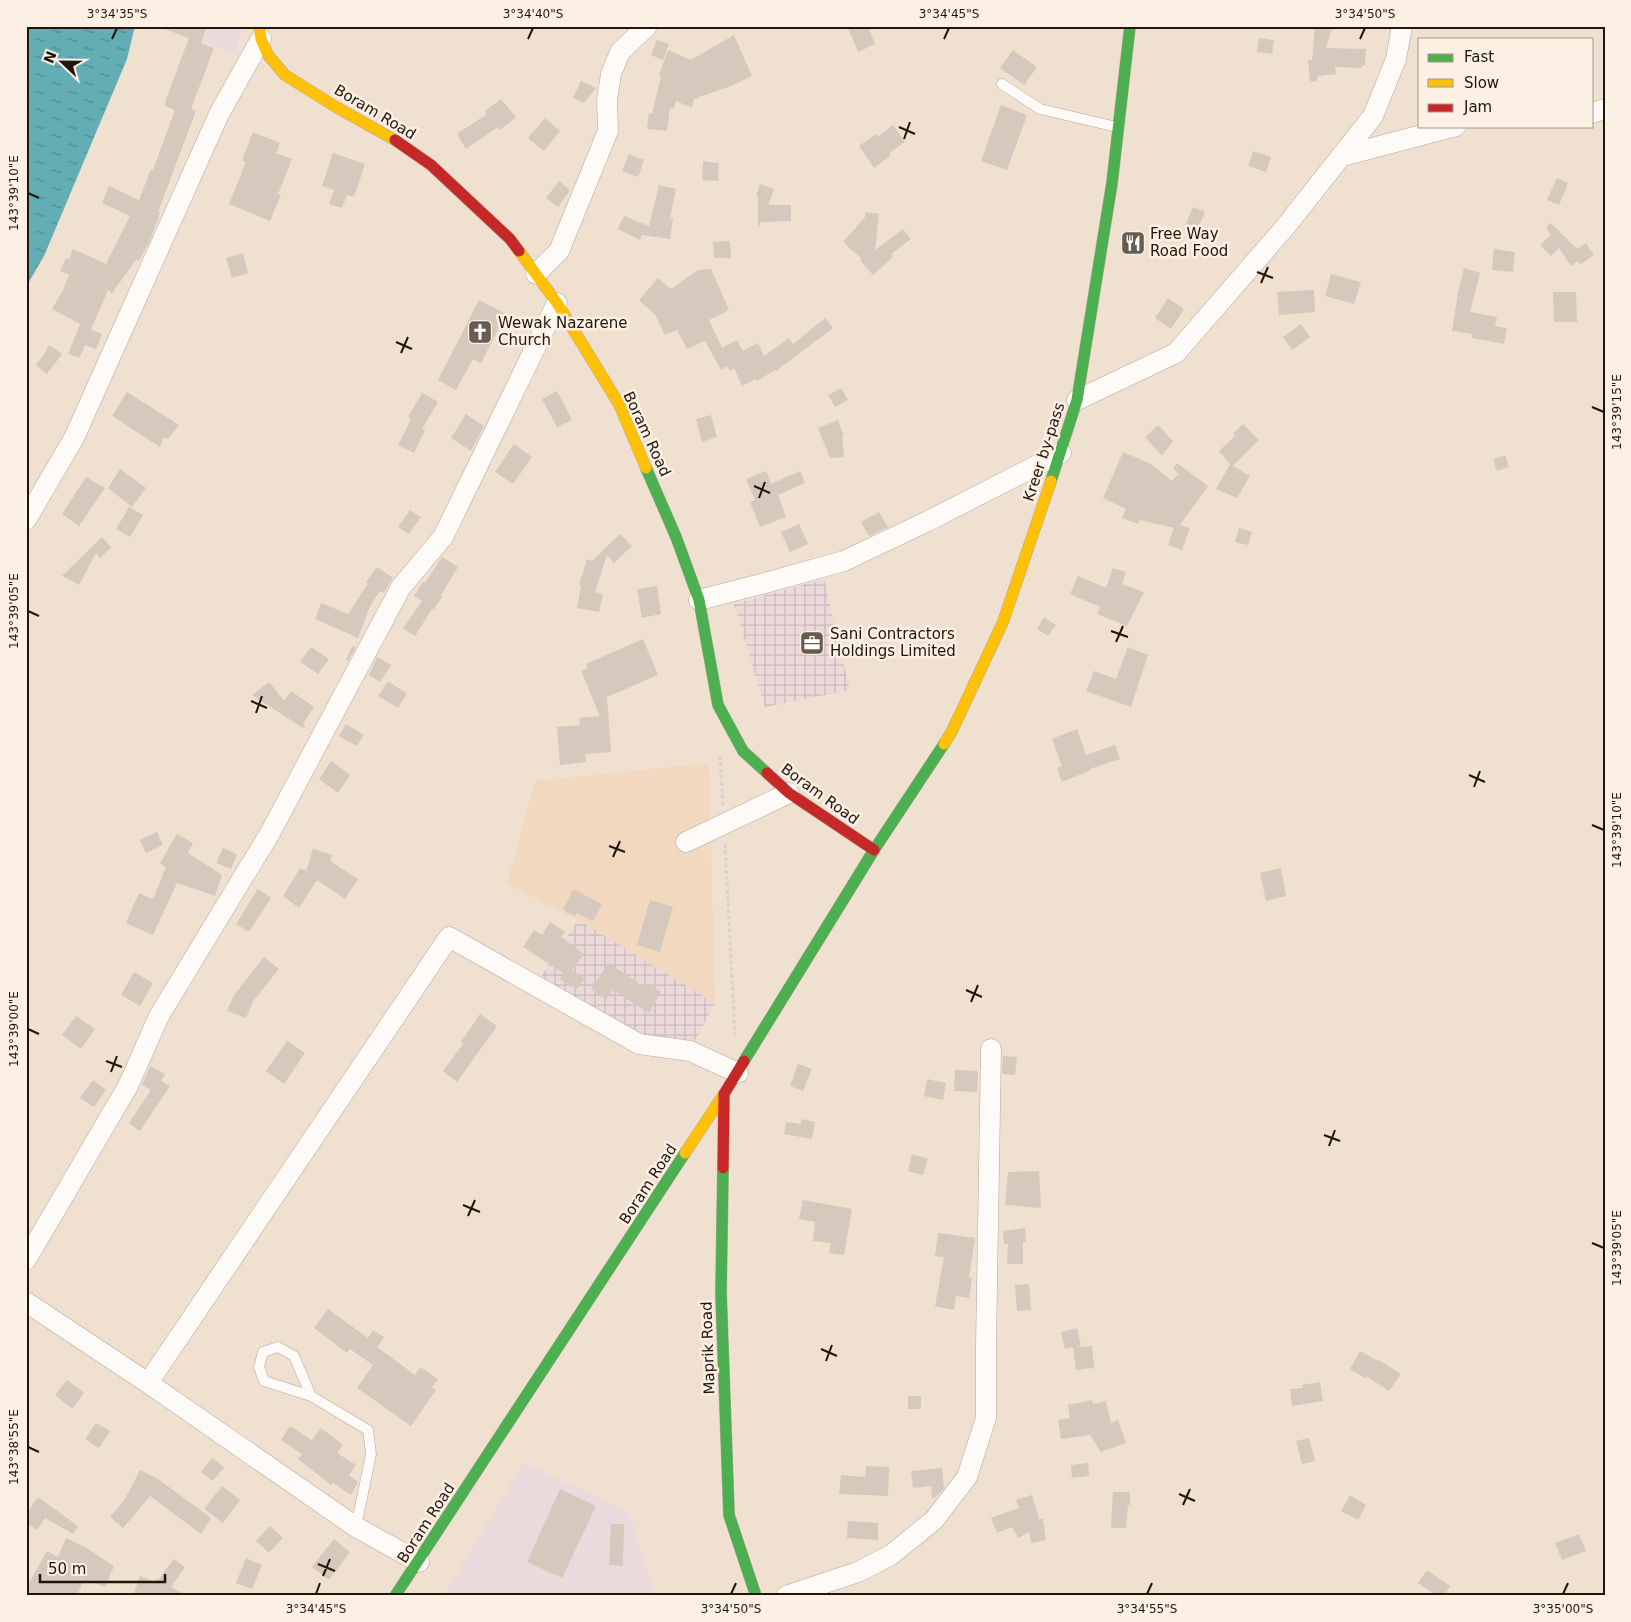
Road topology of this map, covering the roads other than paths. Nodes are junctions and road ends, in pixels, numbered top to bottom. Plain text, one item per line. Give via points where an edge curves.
1 (647, 26) edge
2 (1130, 26) edge
3 (1402, 26) edge
4 (260, 33) edge
5 (1002, 84) dead end
6 (1118, 127) junction
7 (1448, 128) edge
8 (1342, 156) junction
9 (536, 274) junction
10 (557, 303) junction
11 (1077, 400) junction
12 (1061, 453) junction
13 (26, 520) edge
14 (699, 600) junction
15 (789, 793) junction
16 (686, 842) dead end
17 (874, 850) junction
18 (991, 1049) dead end
19 (738, 1073) junction
20 (724, 1094) junction
21 (26, 1260) edge
22 (26, 1302) edge
23 (148, 1382) junction
24 (312, 1396) junction
25 (356, 1527) junction
26 (419, 1562) junction
27 (395, 1596) edge
28 (756, 1596) edge
29 (786, 1596) edge

1 - 9 street via 620,52 607,100 608,131 559,251
2 - 6 main road, Kreer by-pass
3 - 8 street via 1396,59 1373,116
4 - 9 main road, Boram Road via 268,55 285,75 388,135 432,165 510,239
4 - 13 street via 219,114 74,438
5 - 6 lane via 1040,109
6 - 11 main road, Kreer by-pass
7 - 8 street
8 - 11 street via 1176,353
9 - 10 main road, Boram Road
10 - 14 main road, Boram Road via 619,404 676,537
10 - 21 street via 443,537 401,587 270,833 159,1016 128,1086
11 - 12 main road, Kreer by-pass
12 - 14 street via 844,561
12 - 17 main road, Kreer by-pass via 1003,622 952,731
14 - 15 main road, Boram Road via 718,705 744,751
15 - 16 street
15 - 17 main road, Boram Road
17 - 19 main road, Boram Road
18 - 29 street via 986,1418 967,1477 934,1520 892,1556 858,1572
19 - 20 main road, Boram Road
19 - 23 street via 690,1051 639,1044 449,937
20 - 26 main road, Boram Road
20 - 28 main road, Maprik Road via 721,1292 729,1516
22 - 23 street
23 - 25 street
24 - 24 lane via 294,1356 278,1348 263,1352 259,1367 264,1381
24 - 25 lane via 368,1430 371,1454
25 - 26 street
26 - 27 main road, Boram Road

